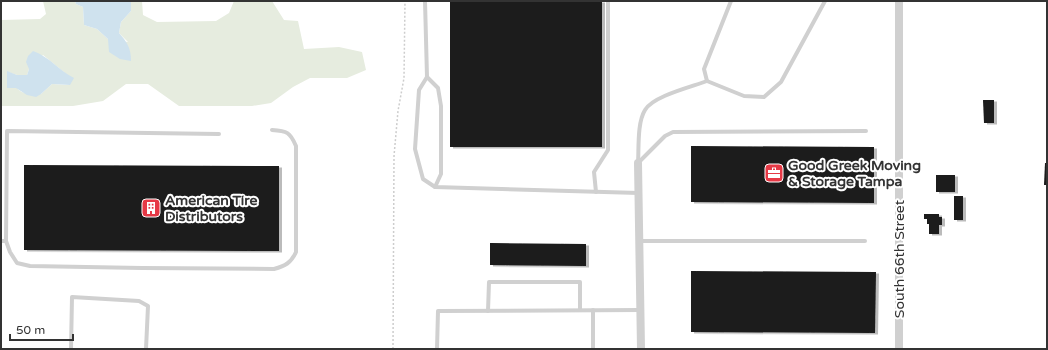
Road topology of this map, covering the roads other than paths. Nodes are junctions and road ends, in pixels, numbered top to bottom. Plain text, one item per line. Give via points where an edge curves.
1 (426, 1) edge
2 (608, 1) edge
3 (731, 1) edge
4 (825, 1) edge
5 (898, 1) edge
6 (427, 77) junction
7 (707, 81) junction
8 (272, 130) dead end
9 (866, 131) dead end
10 (219, 134) dead end
11 (638, 163) junction
12 (435, 187) junction
13 (596, 192) junction
14 (640, 193) junction
15 (3, 241) edge
16 (640, 241) junction
17 (865, 241) dead end
18 (580, 310) junction
19 (593, 310) junction
20 (641, 310) junction
21 (488, 311) junction
22 (70, 349) edge
23 (146, 349) edge
24 (437, 349) edge
25 (593, 349) edge
26 (641, 349) edge
27 (899, 349) edge

1 - 6 lane
2 - 13 lane via 608,150 594,172
3 - 7 lane via 704,69
4 - 7 lane via 781,82 764,97 744,96
5 - 27 street, South 66th Street
6 - 12 lane via 438,88 441,106 441,174
6 - 12 lane via 419,90 415,149 423,179
7 - 11 lane via 656,100 645,110 641,123
8 - 15 lane via 285,130 292,136 296,146 296,252 284,267 274,269 30,266 17,263
9 - 11 lane via 673,132 665,136
10 - 15 lane via 7,131
11 - 14 street
12 - 13 lane
13 - 14 lane
14 - 16 street
16 - 17 lane
16 - 20 street
18 - 19 lane
18 - 21 lane
18 - 21 lane via 580,282 489,282
19 - 20 lane
19 - 25 lane
20 - 26 street
21 - 24 lane via 438,311
22 - 23 lane via 72,297 139,301 148,306

